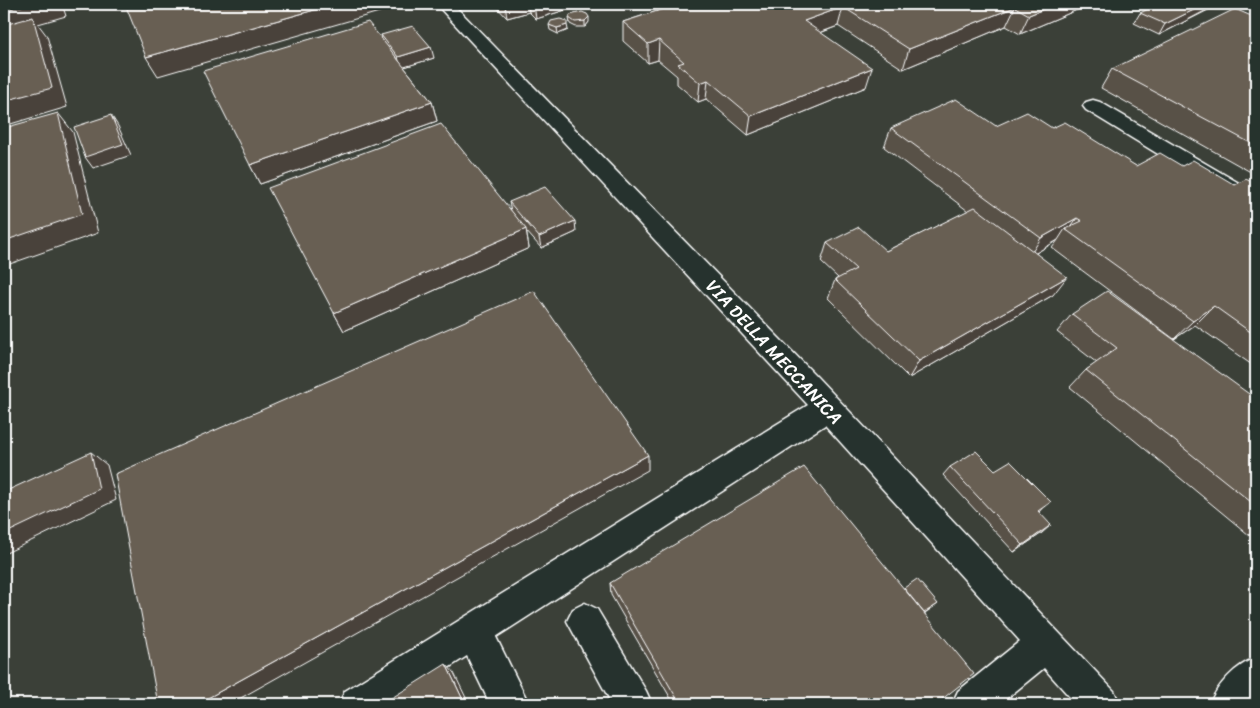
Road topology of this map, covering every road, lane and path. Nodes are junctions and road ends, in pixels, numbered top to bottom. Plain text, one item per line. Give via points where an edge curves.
1 (444, 4) edge
2 (1093, 106) dead end
3 (1256, 203) edge
4 (828, 408) junction
5 (585, 622) dead end
6 (474, 631) junction
7 (1045, 644) junction
8 (1256, 676) edge
9 (358, 704) edge
10 (510, 704) edge
11 (634, 704) edge
12 (971, 704) edge
13 (1099, 704) edge
14 (1229, 704) edge

1 - 4 street, VIA DELLA MECCANICA
2 - 3 street
4 - 6 street
4 - 7 street, VIA DELLA MECCANICA
5 - 11 street
6 - 9 street
6 - 10 street
7 - 12 street
7 - 13 street, VIA DELLA MECCANICA
8 - 14 street

